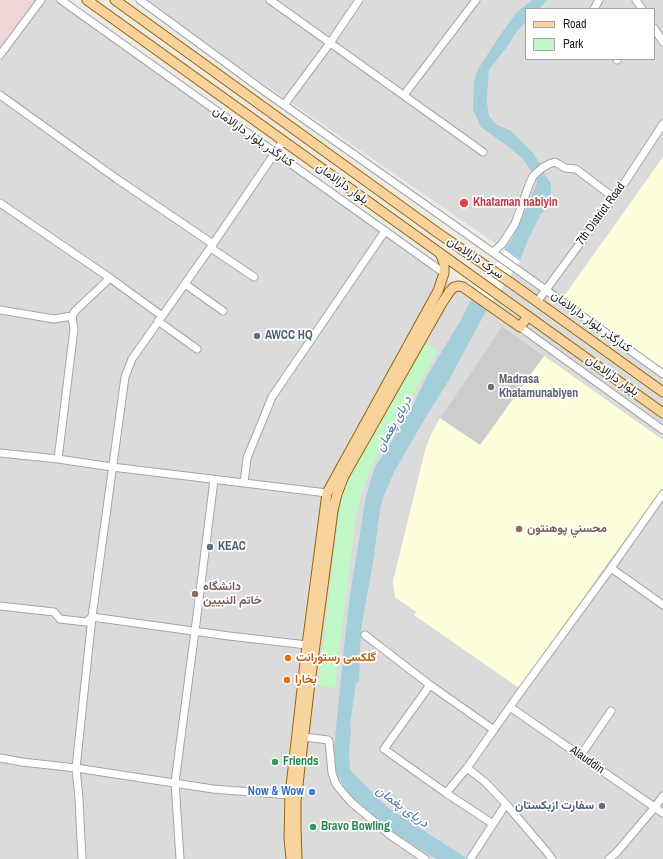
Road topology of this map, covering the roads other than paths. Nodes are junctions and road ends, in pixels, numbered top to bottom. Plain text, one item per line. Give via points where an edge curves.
1 (41, 0) edge
2 (61, 0) edge
3 (87, 0) edge
4 (115, 0) edge
5 (140, 0) edge
6 (270, 0) edge
7 (358, 0) edge
8 (476, 0) edge
9 (279, 3) edge
10 (655, 30) edge
11 (663, 42) edge
12 (330, 43) junction
13 (0, 55) edge
14 (0, 95) edge
15 (404, 95) junction
16 (284, 105) junction
17 (663, 124) edge
18 (283, 141) junction
19 (275, 152) junction
20 (483, 152) dead end
21 (613, 197) junction
22 (0, 203) edge
23 (429, 226) junction
24 (385, 231) junction
25 (438, 233) joint
26 (420, 239) junction
27 (212, 246) junction
28 (493, 252) junction
29 (440, 254) junction
30 (462, 268) joint
31 (444, 273) junction
32 (254, 277) dead end
33 (110, 278) junction
34 (511, 283) joint
35 (185, 284) junction
36 (546, 290) junction
37 (502, 298) joint
38 (538, 302) junction
39 (0, 310) edge
40 (224, 311) dead end
41 (72, 316) junction
42 (528, 316) junction
43 (160, 318) junction
44 (520, 327) junction
45 (586, 337) junction
46 (197, 349) dead end
47 (576, 351) junction
48 (663, 374) edge
49 (663, 392) edge
50 (663, 413) edge
51 (663, 430) edge
52 (0, 453) edge
53 (58, 459) junction
54 (112, 467) junction
55 (214, 480) junction
56 (244, 483) junction
57 (327, 493) junction
58 (663, 494) edge
59 (611, 568) junction
60 (0, 606) edge
61 (663, 606) edge
62 (92, 617) junction
63 (195, 632) junction
64 (365, 635) dead end
65 (307, 645) junction
66 (307, 682) junction
67 (430, 685) junction
68 (510, 707) junction
69 (611, 711) dead end
70 (494, 730) junction
71 (304, 737) junction
72 (581, 755) junction
73 (0, 758) edge
74 (76, 768) junction
75 (467, 768) junction
76 (175, 782) junction
77 (446, 793) junction
78 (290, 795) junction
79 (663, 796) edge
80 (506, 804) junction
81 (655, 807) junction
82 (663, 813) edge
83 (493, 824) junction
84 (471, 858) edge
85 (82, 859) edge
86 (180, 859) edge
87 (291, 859) edge
88 (298, 859) edge
89 (425, 859) edge
90 (552, 859) edge
91 (609, 859) edge

1 - 13 street
2 - 19 street, کنارگذر بلوار دارالامان
3 - 18 main road, بلوار دارالامان
4 - 23 main road, بلوار دارالامان
5 - 16 street
6 - 9 street
7 - 12 street
8 - 15 street
9 - 12 street
10 - 11 street
12 - 15 street
12 - 16 street
14 - 27 street
15 - 20 street
16 - 28 street
17 - 21 street, 7th District Road
18 - 19 street
18 - 26 main road, بلوار دارالامان
19 - 24 street, کنارگذر بلوار دارالامان
19 - 27 street
21 - 28 street via 576,169 552,163 533,176 515,224 502,244
21 - 36 street, 7th District Road
22 - 33 street
23 - 25 main road, بلوار دارالامان
23 - 26 main road
24 - 31 street, کنارگذر بلوار دارالامان
24 - 56 street via 272,397 246,458
25 - 34 main road, سرک دارالامان
26 - 29 main road, بلوار دارالامان
27 - 32 street
27 - 35 street
28 - 36 street, کنارگذر بلوار دارالامان
29 - 30 main road, بلوار دارالامان
29 - 31 main road via 444,263
30 - 37 main road, سرک دارالامان
31 - 57 main road via 436,295
33 - 41 street
33 - 43 street
34 - 38 main road, بلوار دارالامان
35 - 40 street
35 - 43 street
36 - 38 street, 7th District Road
36 - 48 street, کنارگذر بلوار دارالامان
37 - 42 main road, بلوار دارالامان
38 - 45 main road, بلوار دارالامان
39 - 41 street via 54,319
41 - 53 street via 74,329
42 - 44 main road
42 - 47 main road, بلوار دارالامان
43 - 46 street
43 - 54 street via 132,359 125,377
44 - 51 street
44 - 66 main road via 461,286 454,287 442,303 344,476 337,494
45 - 47 main road
45 - 49 main road, بلوار دارالامان
47 - 50 main road, بلوار دارالامان
52 - 53 street
53 - 54 street
54 - 55 street
54 - 62 street
55 - 56 street
55 - 63 street
56 - 57 street
57 - 65 main road
58 - 59 street
59 - 61 street
59 - 68 street
60 - 62 street via 54,612 60,619 86,622
62 - 63 street
62 - 74 street
63 - 65 street
63 - 76 street
64 - 67 street
65 - 66 main road
66 - 71 main road
66 - 78 main road
67 - 70 street
67 - 77 street via 384,749
68 - 70 street
68 - 72 street, Alauddin
69 - 72 street
70 - 75 street
71 - 88 main road via 296,801
71 - 89 street via 329,741 332,773 339,788 351,802 390,835
72 - 81 street, Alauddin
73 - 74 street
74 - 76 street
74 - 85 street
75 - 77 street
75 - 80 street via 486,782
76 - 78 street
76 - 86 street
77 - 83 street
78 - 87 main road
79 - 81 street
80 - 83 street
80 - 90 street
81 - 82 street, Alauddin
81 - 91 street
83 - 84 street

